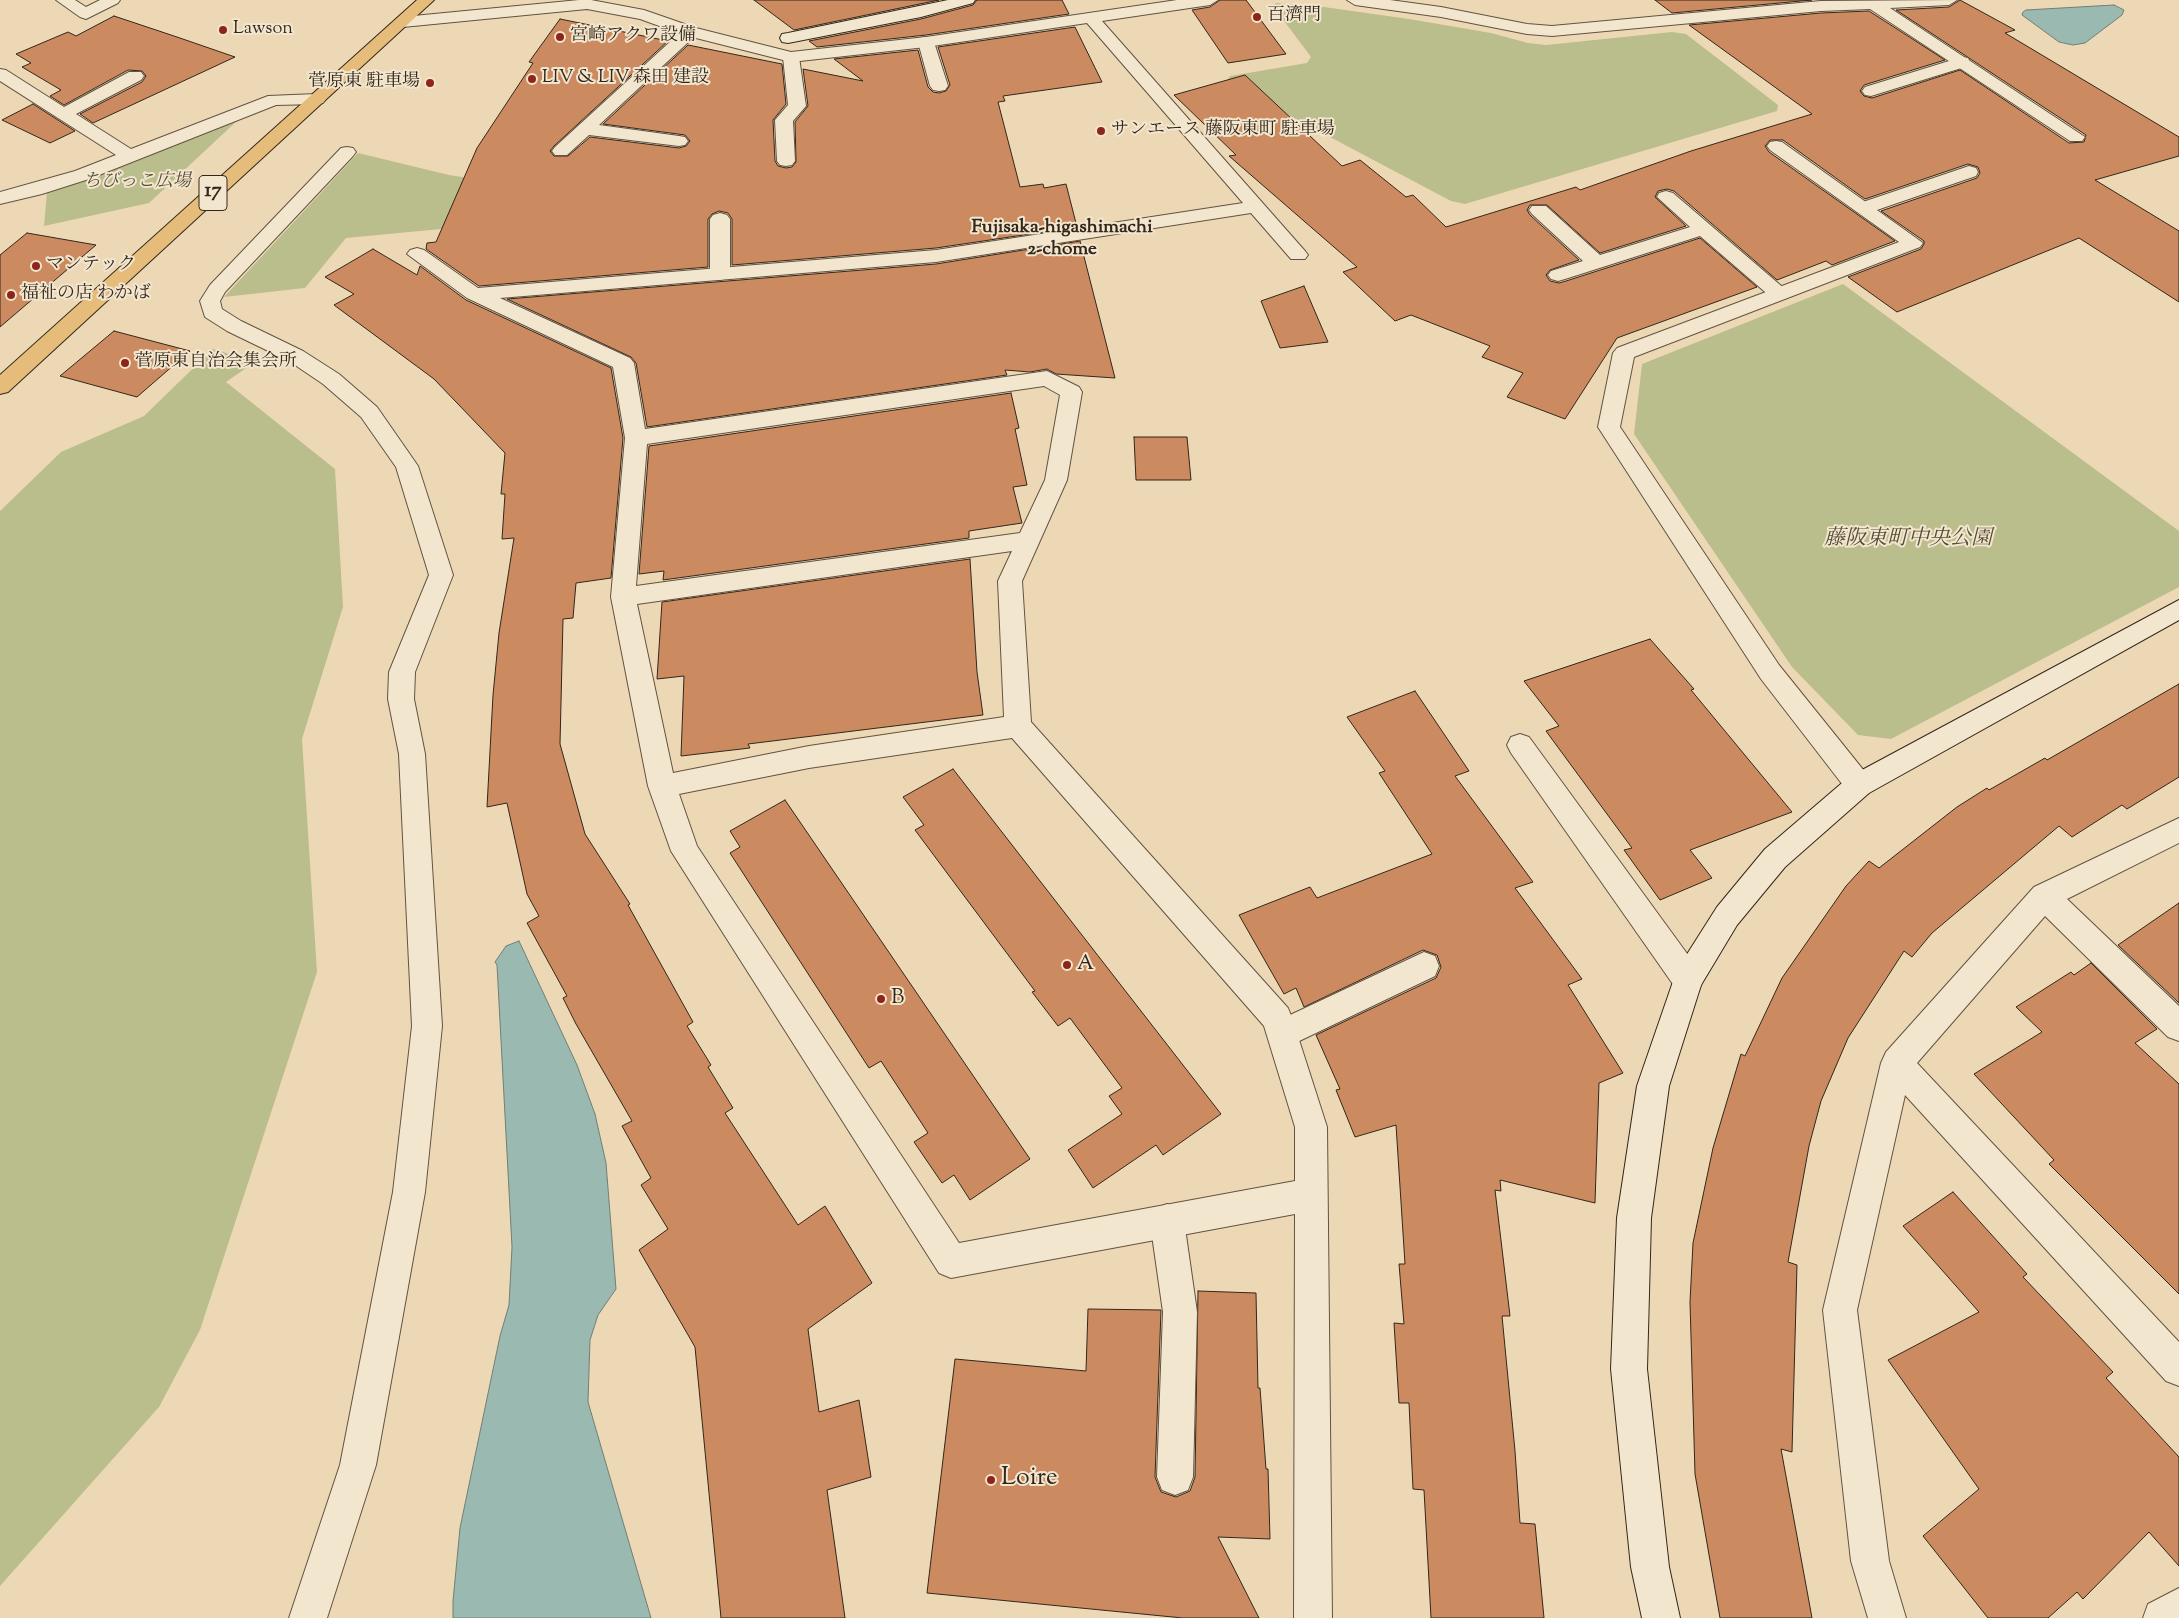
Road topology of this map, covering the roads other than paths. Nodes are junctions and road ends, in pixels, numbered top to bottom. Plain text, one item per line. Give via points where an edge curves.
1 (64, 0) edge
2 (112, 0) edge
3 (426, 0) edge
4 (967, 0) edge
5 (1210, 0) edge
6 (1355, 0) edge
7 (1461, 0) edge
8 (1949, 0) edge
9 (1816, 3) edge
10 (1875, 5) junction
11 (1441, 12) junction
12 (1091, 18) junction
13 (403, 22) junction
14 (690, 32) junction
15 (926, 42) junction
16 (791, 57) junction
17 (1962, 62) junction
18 (0, 74) edge
19 (136, 76) dead end
20 (939, 86) dead end
21 (1870, 92) dead end
22 (317, 99) junction
23 (63, 114) junction
24 (585, 129) junction
25 (2076, 137) dead end
26 (679, 141) dead end
27 (1776, 146) dead end
28 (561, 151) dead end
29 (348, 152) dead end
30 (129, 156) junction
31 (786, 161) dead end
32 (1969, 172) dead end
33 (1666, 197) dead end
34 (0, 198) edge
35 (1256, 207) junction
36 (1864, 208) junction
37 (1539, 210) dead end
38 (720, 219) dead end
39 (1704, 229) junction
40 (417, 254) dead end
41 (1298, 255) dead end
42 (1597, 263) junction
43 (720, 274) junction
44 (1558, 276) dead end
45 (474, 294) junction
46 (1779, 294) junction
47 (0, 386) edge
48 (636, 438) junction
49 (1030, 540) junction
50 (624, 597) junction
51 (2179, 609) edge
52 (1018, 726) junction
53 (1520, 745) dead end
54 (1859, 785) junction
55 (662, 786) junction
56 (2179, 830) edge
57 (2044, 896) junction
58 (1424, 966) dead end
59 (1688, 980) junction
60 (2179, 1027) edge
61 (1282, 1034) junction
62 (1897, 1063) junction
63 (1313, 1194) junction
64 (1167, 1220) junction
65 (2179, 1368) edge
66 (1175, 1477) dead end
67 (2179, 1607) edge
68 (308, 1618) edge
69 (1314, 1618) edge
70 (1660, 1618) edge
71 (1887, 1618) edge
72 (2162, 1618) edge

1 - 2 street via 86,14
3 - 13 main road, 17
4 - 14 street via 788,38
5 - 12 street
6 - 11 street
7 - 11 street
8 - 10 street
9 - 10 street
9 - 11 street via 1552,31
10 - 17 street
12 - 15 street
12 - 35 street
13 - 14 street via 588,4 644,15
13 - 22 main road, 17
14 - 16 street
14 - 24 street
15 - 16 street
15 - 20 street
16 - 31 street via 797,106 784,120
17 - 21 street
17 - 25 street
18 - 23 street
19 - 23 street
22 - 30 street via 274,100
22 - 47 main road, 17
23 - 30 street
24 - 26 street
24 - 28 street
27 - 36 street
29 - 68 street via 216,289 210,301 212,312 296,356 331,379 369,412 408,466 441,575 402,672 401,699 412,754 427,1026 409,1192 358,1465
30 - 34 street via 35,190
32 - 36 street
33 - 39 street
35 - 41 street
35 - 43 street via 936,256
36 - 46 street via 1913,243
37 - 42 street
38 - 43 street
39 - 42 street
39 - 46 street
40 - 45 street
42 - 44 street
43 - 45 street
45 - 48 street via 623,363
46 - 54 street via 1624,353 1609,427 1770,672
48 - 49 street via 1047,378 1071,392 1056,480
48 - 50 street
49 - 50 street
49 - 52 street via 1010,581
50 - 55 street
51 - 54 street
52 - 55 street via 808,757
52 - 61 street via 1277,1018
53 - 59 street
54 - 59 street via 1775,858 1727,916
55 - 64 street via 686,850 950,1261
56 - 57 street
57 - 60 street
57 - 62 street
58 - 61 street
59 - 70 street via 1653,1086 1634,1218 1629,1368 1650,1567
61 - 63 street via 1311,1126
62 - 65 street
62 - 71 street via 1840,1310 1870,1561
63 - 64 street
63 - 69 street
64 - 66 street via 1180,1312
67 - 72 street

